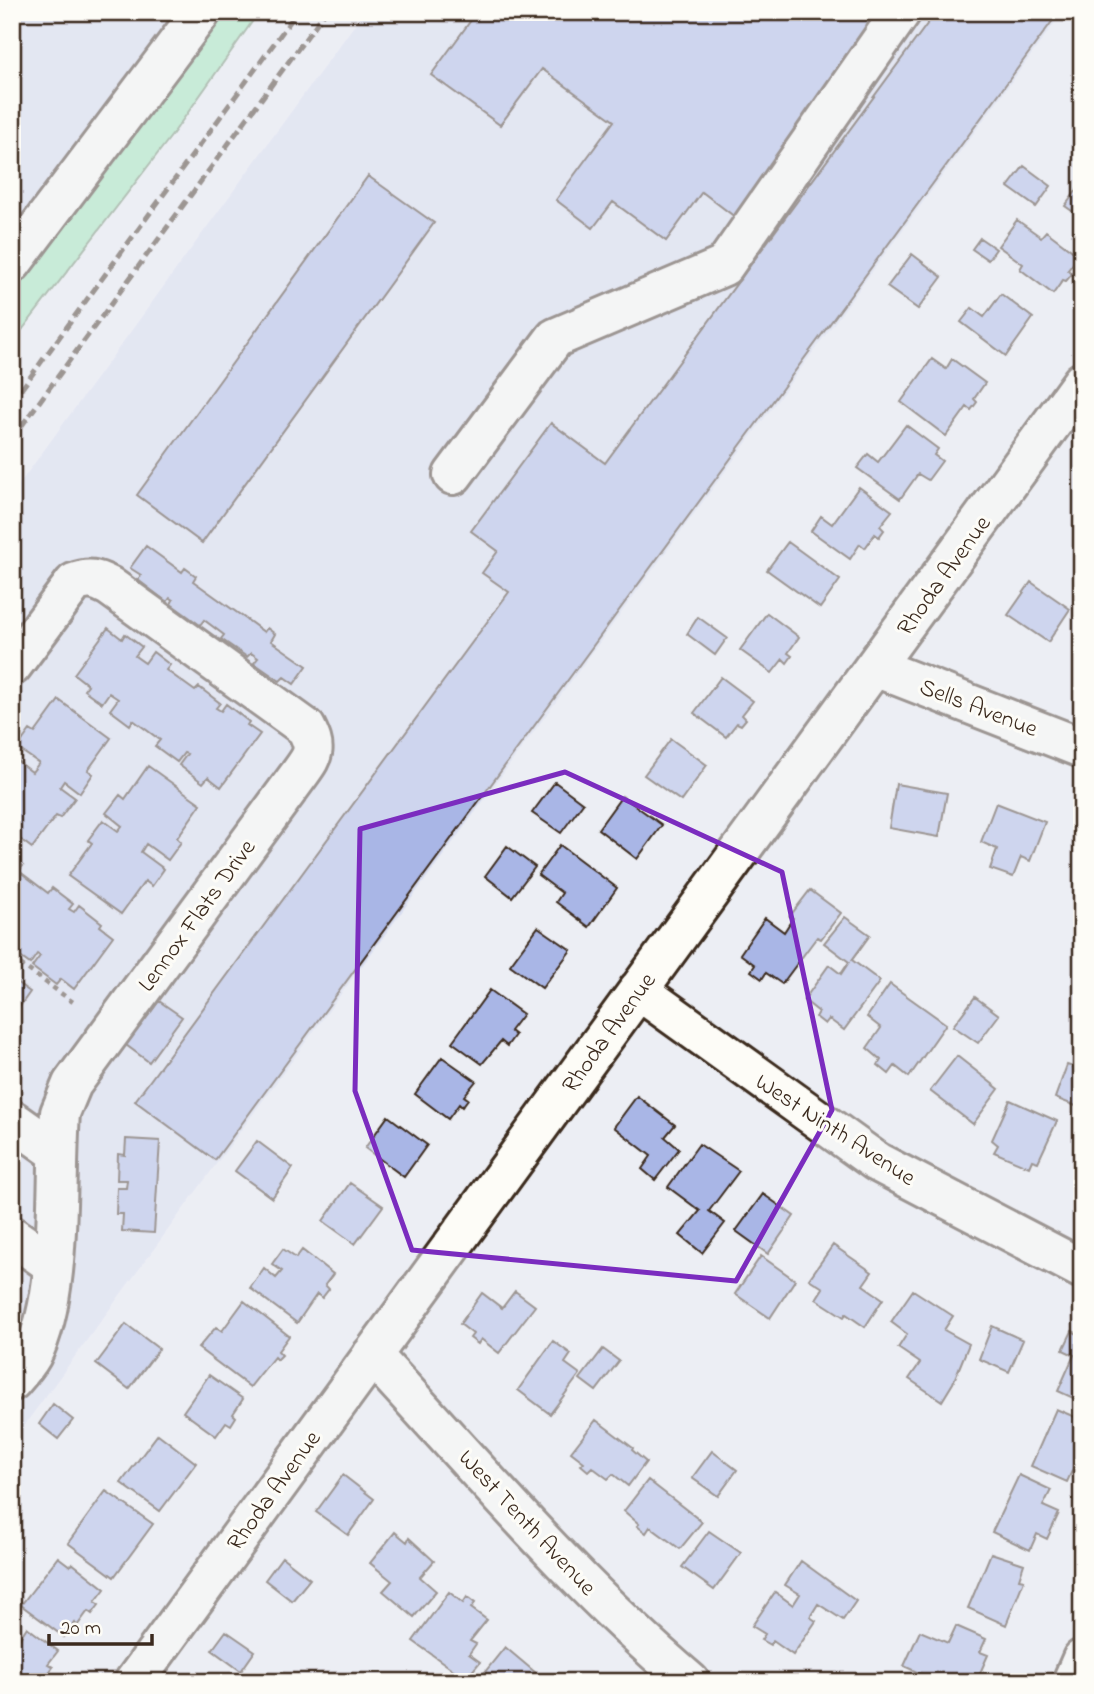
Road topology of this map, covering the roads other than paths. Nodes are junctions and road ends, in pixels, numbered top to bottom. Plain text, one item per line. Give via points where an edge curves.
1 (201, 12) edge
2 (901, 12) edge
3 (12, 263) edge
4 (1082, 382) edge
5 (453, 475) dead end
6 (12, 666) edge
7 (875, 667) junction
8 (1082, 748) edge
9 (638, 990) junction
10 (12, 1120) edge
11 (57, 1153) junction
12 (12, 1236) edge
13 (52, 1265) junction
14 (1082, 1269) edge
15 (372, 1355) junction
16 (12, 1381) edge
17 (1082, 1659) edge
18 (134, 1682) edge
19 (690, 1682) edge
20 (1072, 1682) edge

1 - 3 street
2 - 5 street via 724,266 555,338
4 - 7 street, Rhoda Avenue
6 - 11 street, Lennox Flats Drive via 74,583 95,579 306,728 314,744 311,758 72,1084 60,1114
7 - 8 street, Sells Avenue
7 - 9 street, Rhoda Avenue
9 - 14 street, West Ninth Avenue via 877,1162
9 - 15 street, Rhoda Avenue
10 - 11 street
11 - 13 street, Lennox Flats Drive
12 - 13 street
13 - 16 street, Lennox Flats Drive via 44,1322 31,1356
15 - 18 street, Rhoda Avenue
15 - 19 street, West Tenth Avenue via 585,1585
17 - 20 street

